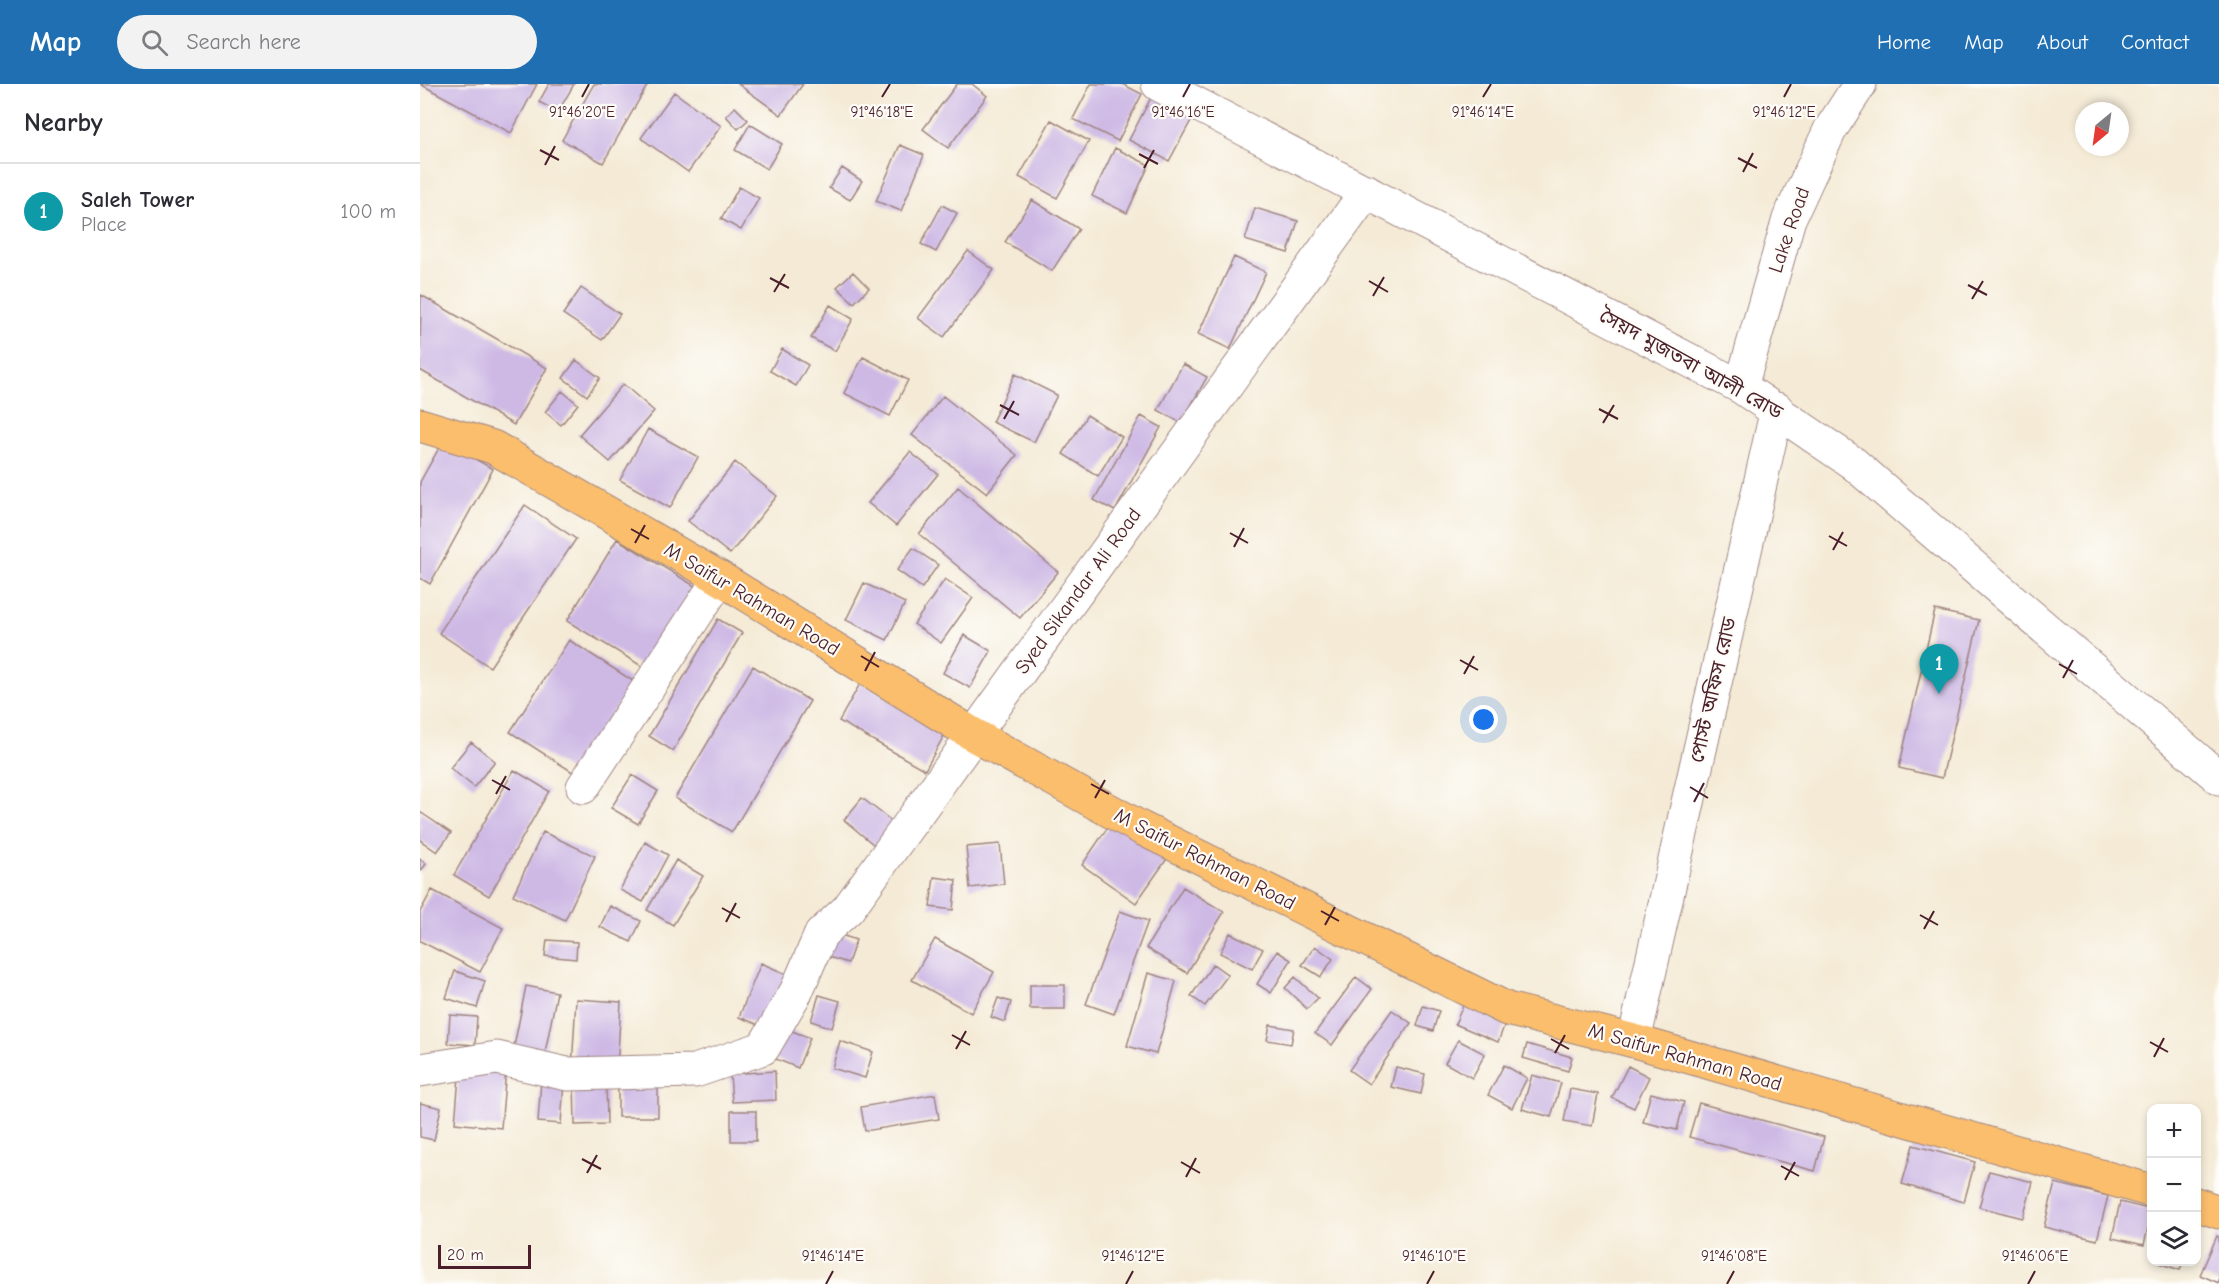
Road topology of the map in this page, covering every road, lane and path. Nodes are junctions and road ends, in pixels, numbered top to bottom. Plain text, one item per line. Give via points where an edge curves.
1 (1158, 84) edge
2 (1860, 84) edge
3 (1366, 191) junction
4 (1741, 387) junction
5 (1776, 409) junction
6 (420, 425) edge
7 (720, 578) junction
8 (974, 735) junction
9 (2219, 778) edge
10 (583, 787) dead end
11 (1634, 1041) junction
12 (420, 1070) edge
13 (2147, 1190) edge
14 (2201, 1206) edge
15 (2219, 1212) edge

1 - 3 street, সৈয়দ মুজতবা আলী রোড
2 - 4 street, Lake Road via 1830,130 1789,219
3 - 4 street, সৈয়দ মুজতবা আলী রোড
3 - 8 street, Syed Sikandar Ali Road
4 - 5 street, সৈয়দ মুজতবা আলী রোড
5 - 9 street, সৈয়দ মুজতবা আলী রোড via 1853,463
5 - 11 street, পোস্ট অফিস রোড
6 - 7 main road, M Saifur Rahman Road via 493,447
7 - 8 main road, M Saifur Rahman Road
7 - 10 street
8 - 11 main road, M Saifur Rahman Road via 1141,828 1507,1009
8 - 12 street, Syed Sikandar Ali Road via 848,909 821,934 796,992 763,1048 695,1071 567,1074 497,1058
11 - 13 main road, M Saifur Rahman Road
14 - 15 main road

